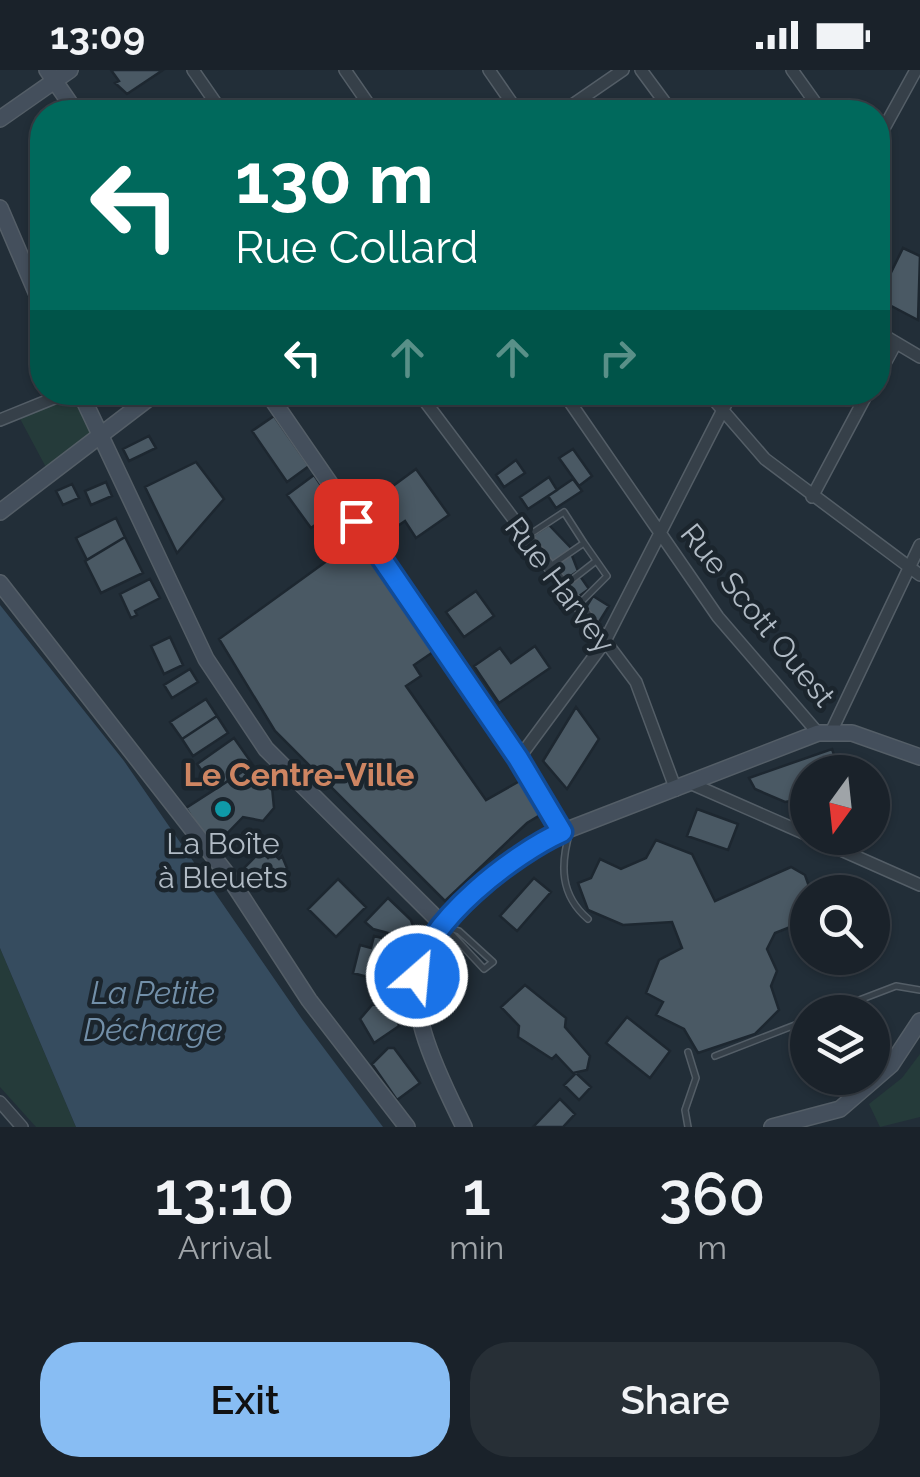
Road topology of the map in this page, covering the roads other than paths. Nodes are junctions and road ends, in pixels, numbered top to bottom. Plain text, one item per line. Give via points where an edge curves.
1 (70, 70) edge
2 (193, 70) edge
3 (344, 70) edge
4 (489, 70) edge
5 (623, 70) edge
6 (641, 70) edge
7 (792, 70) edge
8 (916, 70) edge
9 (51, 76) edge
10 (68, 100) edge
11 (214, 100) edge
12 (365, 100) edge
13 (510, 100) edge
14 (579, 100) edge
15 (663, 100) edge
16 (813, 100) edge
17 (890, 117) edge
18 (0, 120) edge
19 (0, 208) edge
20 (30, 278) edge
21 (890, 339) edge
22 (896, 343) junction
23 (890, 354) edge
24 (920, 357) edge
25 (36, 405) edge
26 (86, 405) edge
27 (138, 405) edge
28 (276, 405) edge
29 (427, 405) edge
30 (572, 405) edge
31 (715, 405) edge
32 (724, 405) edge
33 (861, 405) edge
34 (720, 412) junction
35 (0, 420) edge
36 (98, 434) junction
37 (812, 497) junction
38 (0, 512) edge
39 (657, 534) junction
40 (524, 538) junction
41 (584, 543) junction
42 (920, 545) edge
43 (596, 561) junction
44 (907, 567) junction
45 (547, 569) junction
46 (920, 576) edge
47 (0, 583) edge
48 (561, 588) junction
49 (576, 607) junction
50 (604, 644) junction
51 (825, 731) junction
52 (920, 756) edge
53 (518, 758) junction
54 (692, 784) junction
55 (676, 790) junction
56 (790, 827) edge
57 (566, 830) junction
58 (854, 855) edge
59 (920, 884) edge
60 (588, 919) dead end
61 (444, 926) junction
62 (920, 990) edge
63 (872, 995) edge
64 (920, 1021) edge
65 (790, 1027) edge
66 (688, 1052) dead end
67 (715, 1056) dead end
68 (0, 1102) edge
69 (461, 1124) edge
70 (22, 1127) edge
71 (407, 1127) edge
72 (688, 1127) edge
73 (772, 1127) edge

1 - 9 street
2 - 11 street
3 - 12 street
4 - 13 street
5 - 14 street
6 - 15 street
7 - 16 street
8 - 17 street
9 - 10 street
9 - 18 street
19 - 20 street
21 - 22 street
22 - 23 street
22 - 24 street
25 - 35 street
26 - 36 street
27 - 36 street
28 - 53 street
29 - 40 street, Rue Harvey
30 - 39 street, Rue Scott Ouest
31 - 34 street
32 - 34 street
33 - 37 street
34 - 37 street
34 - 39 street
36 - 38 street
36 - 61 street via 206,659 266,749
37 - 44 street
39 - 50 street
39 - 51 street, Rue Scott Ouest via 718,617
40 - 41 lane via 564,512
40 - 45 street, Rue Harvey
41 - 43 lane
41 - 45 lane
42 - 44 street
43 - 48 lane
43 - 49 lane via 607,576
44 - 46 street
44 - 51 street
45 - 48 street, Rue Harvey
47 - 71 street via 227,874 309,1000
48 - 49 street, Rue Harvey
49 - 50 street, Rue Harvey
50 - 53 street
50 - 55 street, Rue Harvey via 636,684
51 - 52 street, Rue Scott Ouest
51 - 54 street
53 - 57 street
54 - 55 street
54 - 56 street
55 - 57 street
57 - 60 lane via 565,884
57 - 61 street via 496,873
58 - 59 street
61 - 61 lane via 484,969 493,962 459,930
61 - 69 street via 419,964 417,995 434,1065
62 - 63 lane via 896,986
64 - 73 street via 891,1066 840,1108
65 - 67 lane
66 - 72 lane via 696,1078 685,1110
68 - 70 street

